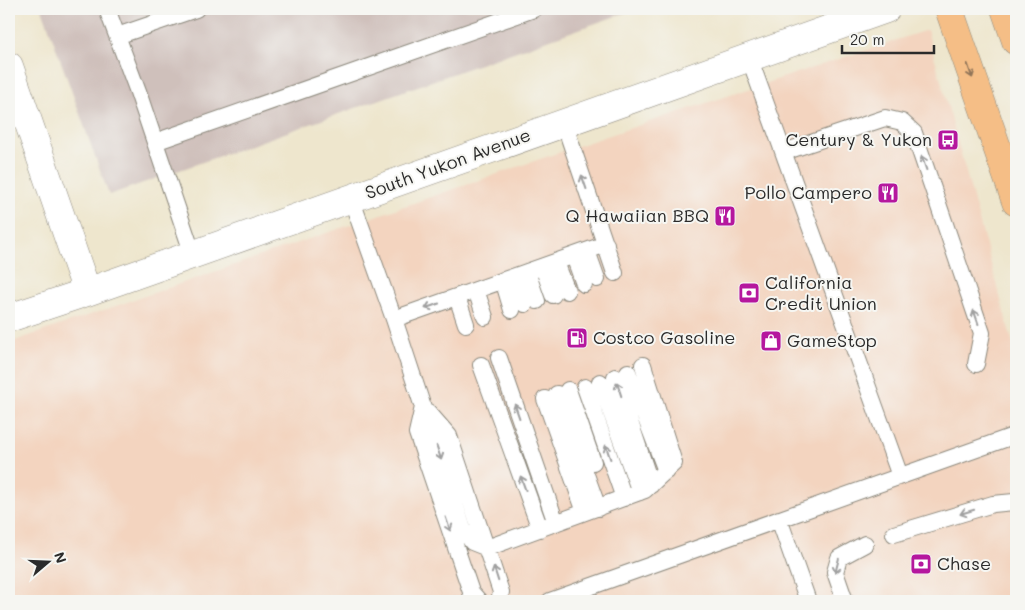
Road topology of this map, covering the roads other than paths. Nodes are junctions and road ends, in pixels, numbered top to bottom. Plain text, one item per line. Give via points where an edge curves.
1 (107, 9) edge
2 (196, 9) edge
3 (534, 9) edge
4 (886, 9) edge
5 (949, 9) edge
6 (1005, 9) edge
7 (117, 36) junction
8 (1016, 41) edge
9 (749, 57) junction
10 (11, 81) edge
11 (564, 123) junction
12 (155, 142) junction
13 (784, 152) junction
14 (351, 198) junction
15 (1016, 202) edge
16 (606, 244) junction
17 (581, 253) junction
18 (193, 255) junction
19 (529, 272) junction
20 (615, 273) dead end
21 (590, 282) dead end
22 (476, 290) junction
23 (87, 292) junction
24 (560, 293) dead end
25 (457, 297) junction
26 (485, 317) dead end
27 (9, 318) edge
28 (394, 319) junction
29 (466, 324) dead end
30 (499, 358) dead end
31 (976, 364) dead end
32 (481, 365) dead end
33 (643, 365) dead end
34 (607, 379) junction
35 (423, 406) junction
36 (1016, 435) edge
37 (666, 471) junction
38 (900, 476) junction
39 (646, 488) junction
40 (624, 498) junction
41 (1014, 502) dead end
42 (597, 508) junction
43 (779, 519) junction
44 (556, 523) junction
45 (540, 528) junction
46 (894, 534) dead end
47 (865, 544) dead end
48 (487, 548) junction
49 (479, 601) edge
50 (499, 601) edge
51 (550, 601) edge
52 (808, 601) edge
53 (845, 601) edge

1 - 7 lane
2 - 7 lane
3 - 12 lane
4 - 9 street, South Yukon Avenue
5 -> 15 main road
6 - 8 main road
7 - 12 lane
9 - 11 street, South Yukon Avenue
9 - 13 lane
10 - 23 street
11 - 14 street, South Yukon Avenue
16 -> 11 lane
12 - 18 lane
31 -> 13 lane via 982,333 914,133 902,122 885,118
13 - 38 lane
14 - 18 street, South Yukon Avenue
14 - 28 lane
16 - 17 lane
16 - 20 lane
17 - 19 lane
17 - 21 lane
18 - 23 street, South Yukon Avenue
19 - 19 lane via 525,305
19 - 22 lane
19 - 24 lane
22 - 25 lane
22 - 26 lane
23 - 27 street, South Yukon Avenue
25 -> 28 lane
25 - 29 lane
28 - 35 lane
44 -> 30 lane
45 -> 32 lane
33 - 37 lane via 674,463
37 -> 34 lane
34 - 39 lane
40 -> 34 lane
35 - 48 lane via 449,436
35 -> 49 lane via 417,433 471,592
36 - 38 lane
37 - 39 lane
38 - 43 lane
39 - 40 lane
40 - 42 lane
41 -> 46 lane via 993,504
42 - 42 lane via 557,394
42 - 44 lane
43 - 51 lane
43 - 52 lane
44 - 45 lane
45 - 48 lane
47 -> 53 lane via 839,558 835,572
50 -> 48 lane via 501,592

